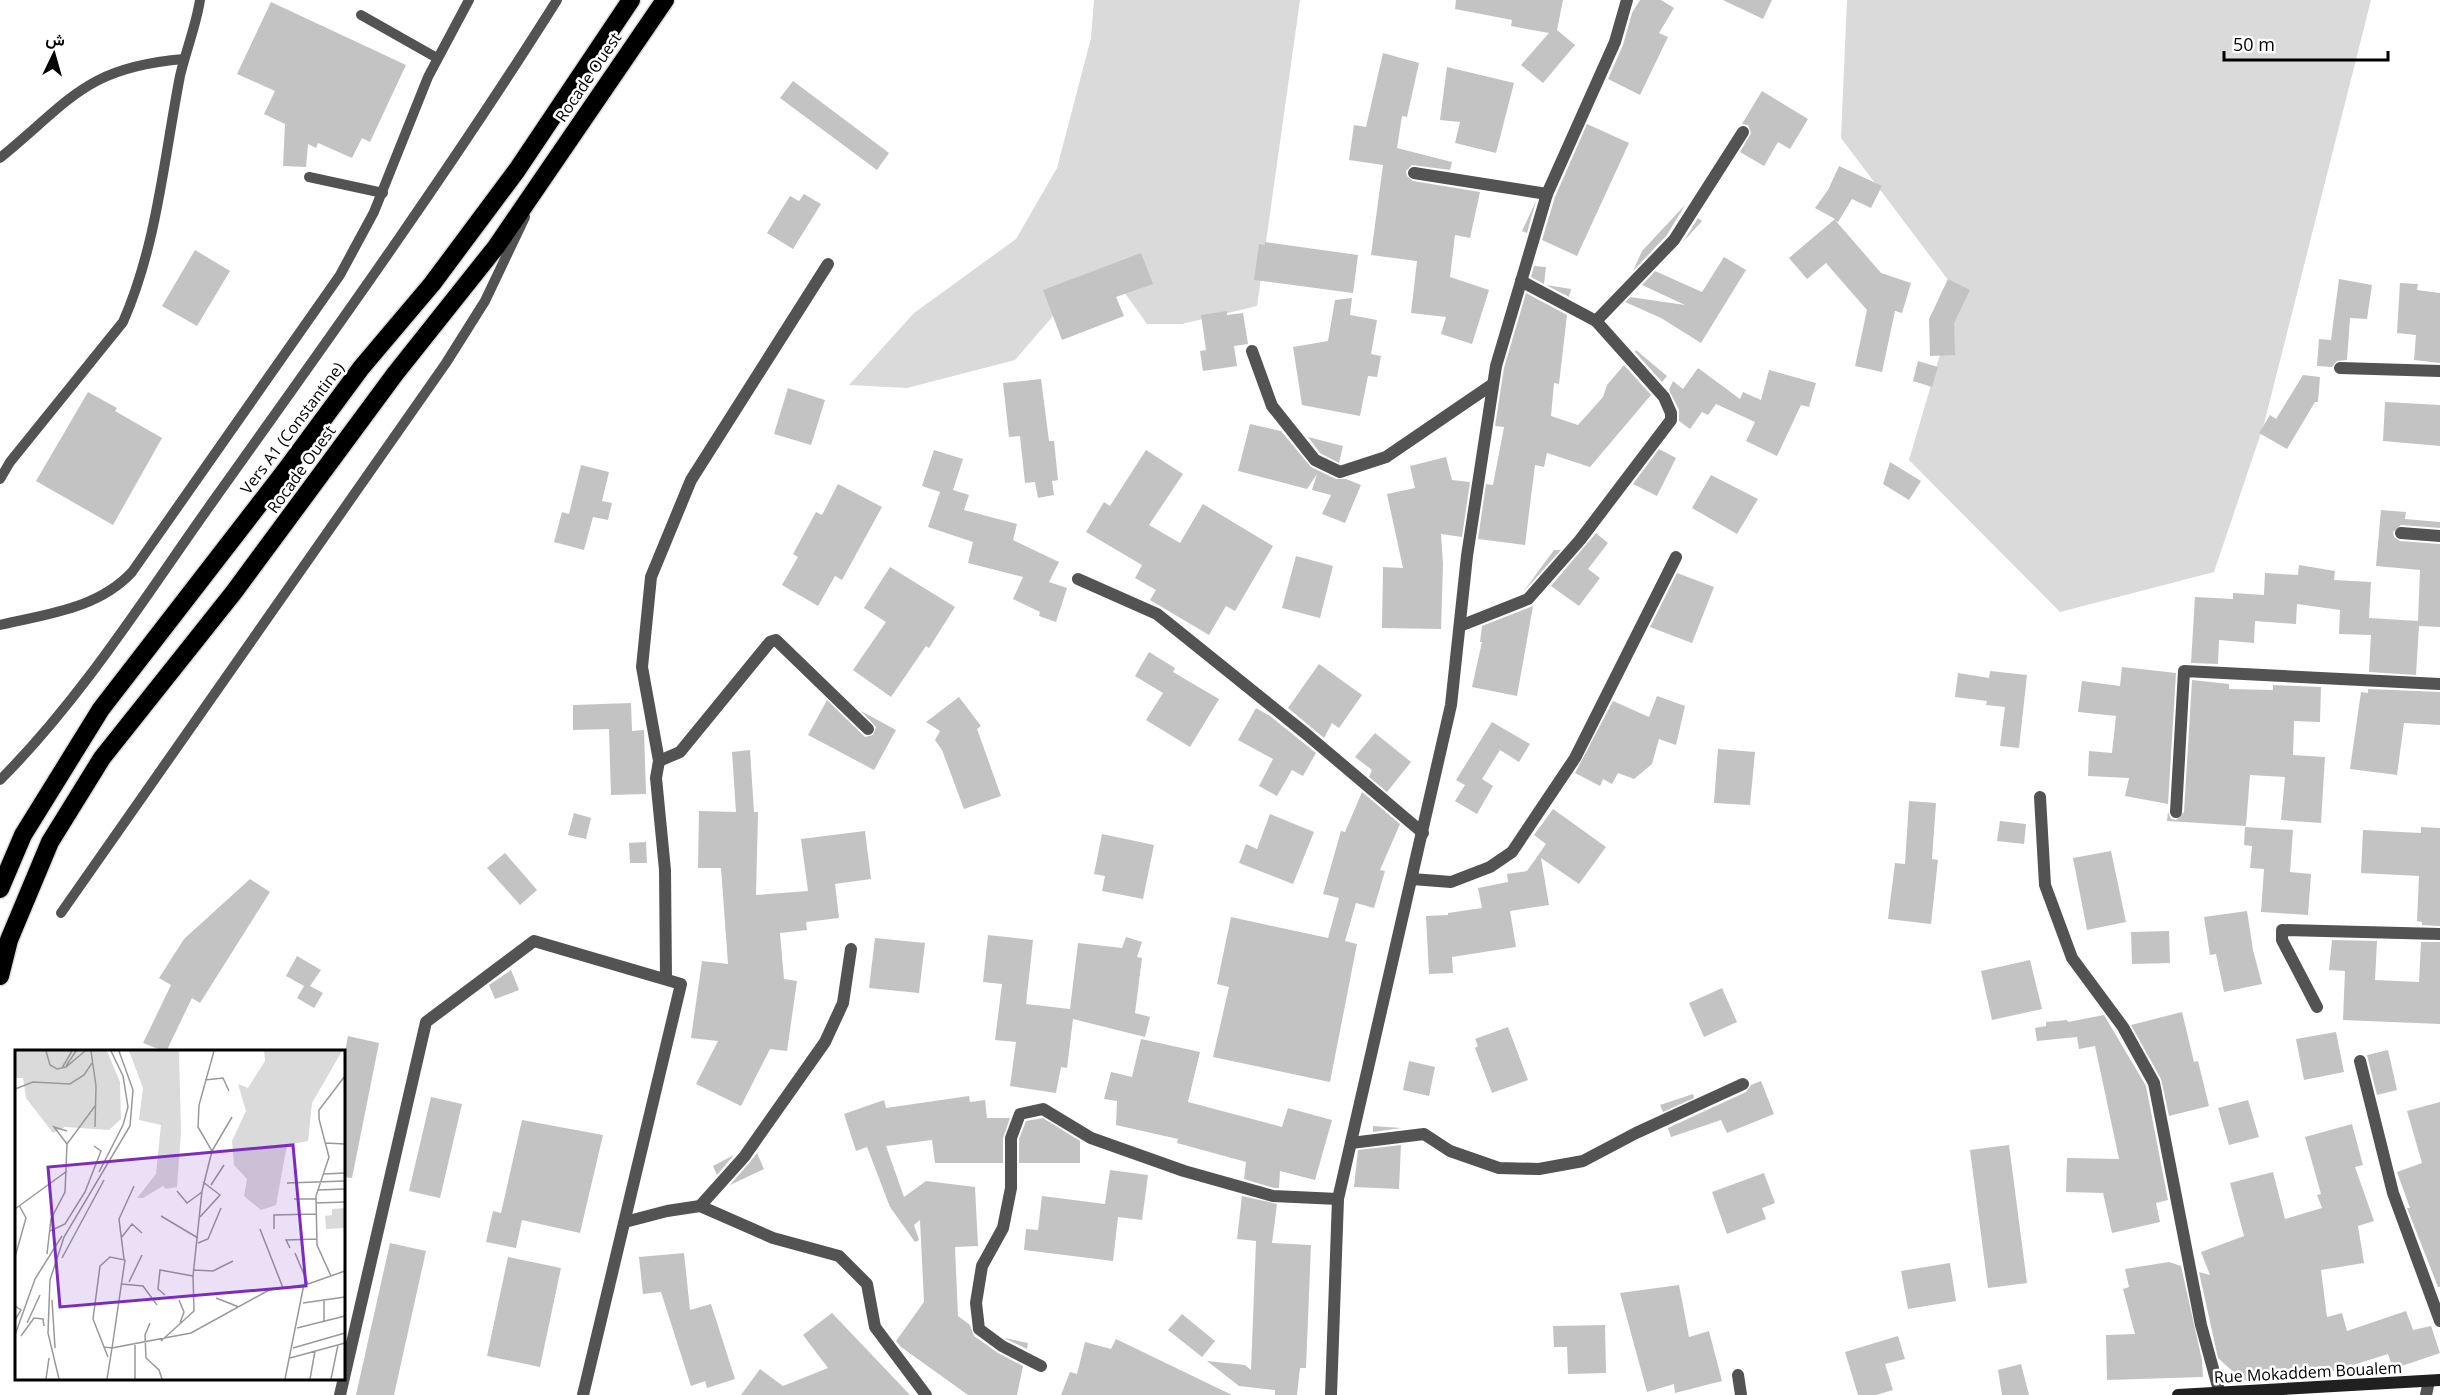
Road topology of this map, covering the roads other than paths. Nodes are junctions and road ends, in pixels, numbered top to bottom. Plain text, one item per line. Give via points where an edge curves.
1 (200, 0) edge
2 (469, 0) edge
3 (557, 0) edge
4 (631, 0) edge
5 (665, 0) edge
6 (1627, 0) edge
7 (361, 15) dead end
8 (437, 58) junction
9 (184, 59) junction
10 (1743, 132) dead end
11 (0, 158) edge
12 (1414, 172) dead end
13 (546, 174) junction
14 (309, 177) dead end
15 (382, 193) junction
16 (1546, 194) junction
17 (828, 264) dead end
18 (1521, 281) junction
19 (1596, 321) junction
20 (1252, 351) dead end
21 (2340, 368) dead end
22 (2440, 371) edge
23 (1493, 384) junction
24 (0, 479) edge
25 (2401, 533) dead end
26 (2440, 536) edge
27 (1676, 557) dead end
28 (1078, 579) dead end
29 (0, 625) edge
30 (1460, 626) junction
31 (2440, 684) edge
32 (868, 729) dead end
33 (658, 761) junction
34 (0, 780) edge
35 (2040, 797) dead end
36 (2176, 813) dead end
37 (1423, 833) junction
38 (1412, 879) junction
39 (0, 889) edge
40 (61, 913) dead end
41 (2440, 934) edge
42 (851, 949) dead end
43 (0, 976) edge
44 (666, 979) junction
45 (2317, 1007) dead end
46 (2360, 1060) dead end
47 (1743, 1084) dead end
48 (1351, 1143) junction
49 (1338, 1199) junction
50 (700, 1206) junction
51 (625, 1222) junction
52 (2440, 1321) edge
53 (1041, 1366) dead end
54 (345, 1373) edge
55 (1738, 1375) dead end
56 (343, 1380) edge
57 (2434, 1381) edge
58 (2220, 1394) edge
59 (340, 1395) edge
60 (584, 1395) edge
61 (926, 1395) edge
62 (1331, 1395) edge
63 (1741, 1395) edge
64 (2178, 1395) edge
65 (2426, 1395) edge

1 - 9 lane
2 - 8 lane
3 - 34 lane via 362,293 82,685
4 - 39 highway, Vers A1 (Constantine) via 517,170 432,284 361,368 100,709 23,835
5 - 13 highway, Rocade Ouest
6 - 16 street via 1615,42
7 - 8 lane
8 - 15 lane
9 - 11 lane via 127,67 90,83
9 - 24 lane via 151,238 123,322
10 - 19 street via 1674,240
12 - 16 street
13 - 40 lane via 485,301 446,363
13 - 43 highway, Rocade Ouest via 496,247 395,374 234,592 102,758 50,842 9,940
14 - 15 lane
15 - 29 lane via 340,274 132,572 111,592 92,602
16 - 18 street
17 - 33 street via 691,480 651,578 642,667
18 - 19 street
18 - 23 street
19 - 30 street via 1664,397 1671,420 1580,540 1528,599
20 - 23 street via 1272,406 1315,460 1340,472 1386,457
21 - 22 street
23 - 30 street
25 - 26 street
27 - 38 street via 1575,758 1512,852 1490,867 1451,882
28 - 37 street via 1157,614
30 - 37 street via 1451,705
31 - 36 street via 2184,671
32 - 33 street via 776,640 770,642 680,752
33 - 44 street
35 - 58 street via 2045,885 2072,958 2123,1028 2154,1083 2201,1325
37 - 38 street
38 - 48 street
41 - 45 street via 2282,930 2287,952
42 - 50 street via 843,1003 825,1042 744,1157
44 - 51 street via 681,984
44 - 54 street via 534,941 426,1022
46 - 52 street via 2393,1193
47 - 48 street via 1583,1161 1539,1169 1499,1168 1450,1151 1424,1134
48 - 49 street
49 - 53 street via 1272,1196 1184,1171 1091,1138 1043,1108 1020,1114 1011,1138 1011,1188 1003,1228 982,1266 976,1303 979,1329
49 - 62 street
50 - 51 street
50 - 61 street via 773,1238 839,1256 867,1284 876,1327
51 - 60 street
55 - 63 street
56 - 59 street
57 - 58 street, Rue Mokaddem Boualem
57 - 65 street
58 - 64 street, Rue Mokaddem Boualem

